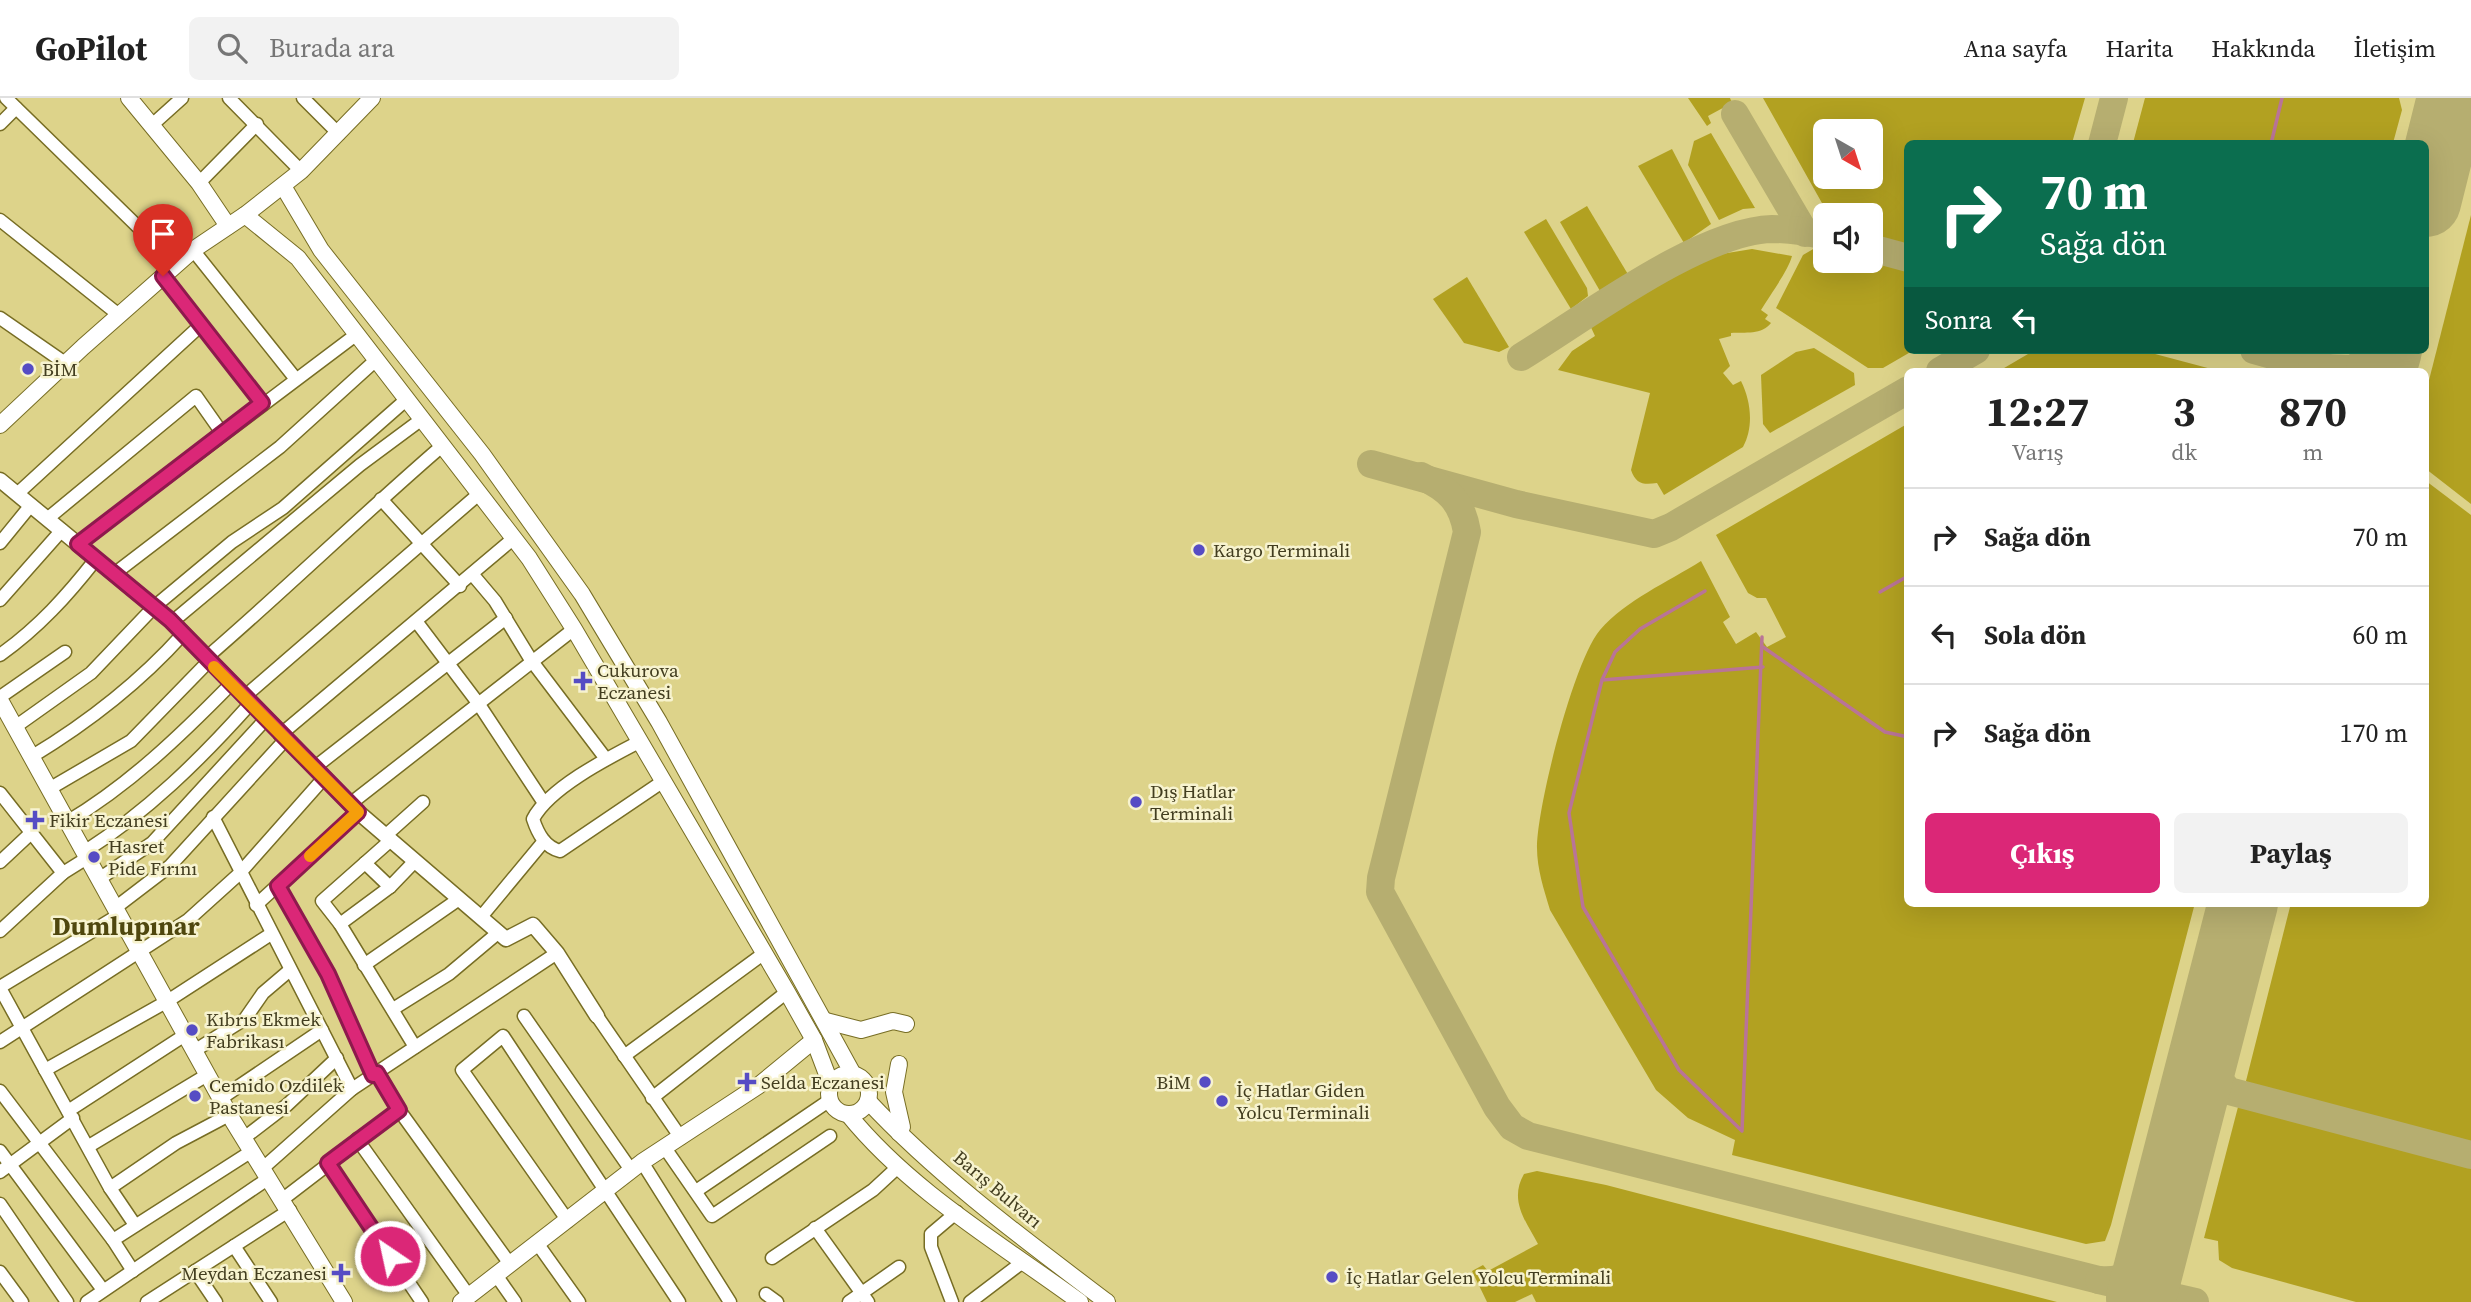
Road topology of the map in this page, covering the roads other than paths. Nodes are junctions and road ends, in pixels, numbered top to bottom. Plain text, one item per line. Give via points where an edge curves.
1 (6, 98) edge
2 (128, 98) edge
3 (182, 98) edge
4 (229, 98) edge
5 (303, 98) edge
6 (372, 98) edge
7 (16, 108) junction
8 (0, 124) edge
9 (257, 124) junction
10 (152, 125) junction
11 (339, 134) junction
12 (301, 171) junction
13 (199, 183) junction
14 (283, 186) junction
15 (245, 215) junction
16 (0, 220) edge
17 (228, 226) junction
18 (193, 250) junction
19 (177, 265) junction
20 (163, 276) junction
21 (119, 315) junction
22 (0, 318) edge
23 (200, 326) junction
24 (357, 334) junction
25 (376, 360) junction
26 (65, 363) junction
27 (295, 378) junction
28 (407, 399) junction
29 (262, 403) junction
30 (422, 419) junction
31 (0, 425) edge
32 (222, 433) junction
33 (442, 446) junction
34 (0, 480) edge
35 (17, 494) junction
36 (480, 494) junction
37 (381, 499) junction
38 (31, 506) junction
39 (47, 519) junction
40 (62, 530) junction
41 (514, 538) junction
42 (423, 542) junction
43 (0, 543) edge
44 (78, 544) junction
45 (96, 558) junction
46 (114, 574) junction
47 (473, 575) junction
48 (460, 586) junction
49 (0, 600) edge
50 (154, 607) junction
51 (506, 618) junction
52 (416, 621) junction
53 (172, 622) junction
54 (574, 629) junction
55 (183, 634) junction
56 (65, 652) dead end
57 (0, 655) edge
58 (208, 660) junction
59 (531, 660) junction
60 (449, 662) junction
61 (231, 684) junction
62 (0, 699) edge
63 (247, 701) junction
64 (478, 703) junction
65 (265, 720) junction
66 (9, 724) edge
67 (283, 737) junction
68 (639, 742) junction
69 (31, 757) junction
70 (606, 759) junction
71 (319, 773) junction
72 (662, 782) junction
73 (49, 789) junction
74 (0, 794) edge
75 (423, 802) dead end
76 (544, 803) junction
77 (354, 808) junction
78 (213, 817) junction
79 (67, 822) junction
80 (31, 833) junction
81 (388, 838) junction
82 (544, 841) junction
83 (86, 855) junction
84 (415, 861) junction
85 (0, 862) edge
86 (365, 863) junction
87 (63, 873) junction
88 (239, 874) junction
89 (99, 879) junction
90 (278, 886) junction
91 (390, 887) junction
92 (459, 899) junction
93 (256, 905) junction
94 (117, 911) junction
95 (481, 917) junction
96 (2, 924) edge
97 (340, 924) junction
98 (499, 932) junction
99 (271, 934) junction
100 (140, 953) junction
101 (557, 953) junction
102 (763, 954) junction
103 (365, 965) junction
104 (290, 970) junction
105 (0, 988) edge
106 (787, 992) junction
107 (166, 1002) junction
108 (393, 1009) junction
109 (524, 1016) dead end
110 (597, 1016) joint
111 (826, 1021) junction
112 (906, 1024) dead end
113 (23, 1026) junction
114 (323, 1030) junction
115 (185, 1035) junction
116 (814, 1040) junction
117 (0, 1042) edge
118 (415, 1047) junction
119 (194, 1051) junction
120 (624, 1056) junction
121 (337, 1058) junction
122 (899, 1064) dead end
123 (45, 1070) junction
124 (375, 1074) junction
125 (853, 1074) junction
126 (207, 1075) junction
127 (352, 1089) junction
128 (0, 1091) edge
129 (831, 1093) junction
130 (652, 1098) junction
131 (220, 1099) junction
132 (868, 1101) junction
133 (399, 1110) junction
134 (848, 1114) junction
135 (70, 1115) junction
136 (229, 1115) junction
137 (900, 1133) junction
138 (830, 1136) dead end
139 (681, 1138) junction
140 (357, 1139) junction
141 (39, 1143) junction
142 (248, 1144) junction
143 (89, 1146) junction
144 (665, 1147) junction
145 (0, 1152) edge
146 (328, 1163) junction
147 (636, 1166) junction
148 (899, 1166) junction
149 (5, 1168) edge
150 (266, 1173) junction
151 (110, 1188) junction
152 (606, 1190) junction
153 (696, 1191) junction
154 (0, 1204) edge
155 (286, 1204) junction
156 (957, 1212) junction
157 (568, 1221) junction
158 (135, 1225) junction
159 (815, 1228) junction
160 (113, 1240) junction
161 (537, 1243) junction
162 (234, 1246) junction
163 (772, 1258) dead end
164 (1024, 1261) junction
165 (510, 1264) junction
166 (899, 1267) dead end
167 (133, 1271) junction
168 (195, 1271) junction
169 (0, 1272) edge
170 (496, 1275) junction
171 (103, 1290) junction
172 (864, 1298) edge
173 (465, 1299) edge
174 (1074, 1300) edge
175 (150, 1301) edge
176 (22, 1302) edge
177 (67, 1302) edge
178 (87, 1302) edge
179 (216, 1302) edge
180 (271, 1302) edge
181 (344, 1302) edge
182 (422, 1302) edge
183 (515, 1302) edge
184 (579, 1302) edge
185 (679, 1302) edge
186 (730, 1302) edge
187 (849, 1302) edge
188 (952, 1302) edge
189 (970, 1302) edge
190 (1107, 1302) edge

1 - 7 street
2 - 10 main road
3 - 10 street
4 - 9 street
5 - 11 street
6 - 11 main road
7 - 8 street
7 - 19 street
9 - 12 street
9 - 13 street
10 - 13 main road
11 - 12 main road
12 - 14 main road
13 - 17 main road
14 - 15 main road
14 - 111 main road via 321,250 482,454 582,594
15 - 17 main road
15 - 24 main road via 298,258
16 - 21 street
17 - 18 main road
18 - 19 main road
18 - 27 street
19 - 20 main road
20 - 21 main road
20 - 23 street
21 - 26 main road
22 - 26 street
23 - 29 street
23 - 35 street
24 - 25 main road
24 - 27 street
25 - 28 main road
25 - 46 street via 280,447
26 - 31 main road
27 - 29 street
28 - 30 main road
28 - 50 street via 283,508 232,542
29 - 32 street
30 - 33 main road
30 - 53 street
32 - 39 street via 196,396
32 - 44 street
33 - 36 main road
33 - 37 street
34 - 35 street
35 - 38 street
36 - 41 main road
36 - 42 street
37 - 42 street
37 - 58 street
38 - 39 street
38 - 43 street
39 - 40 street
40 - 44 street
40 - 49 street
41 - 47 street
41 - 54 main road
42 - 48 street
42 - 63 street
44 - 45 street
45 - 46 street
45 - 57 street via 56,609
46 - 50 street
47 - 48 street
47 - 51 street
48 - 52 street
50 - 53 street
50 - 66 street via 91,673
51 - 59 street
51 - 60 street
52 - 60 street
52 - 67 street
53 - 55 street
54 - 59 street
54 - 68 main road
55 - 58 street
55 - 69 street via 124,694
56 - 62 street
58 - 61 street
58 - 73 street via 131,741
59 - 64 street
59 - 70 street
60 - 64 street
60 - 71 street
61 - 63 street
61 - 79 street via 165,750 99,803
62 - 66 main road
63 - 65 street
63 - 83 street via 208,751
64 - 76 street
64 - 77 street
65 - 67 street
65 - 89 street via 152,843
66 - 69 main road
67 - 71 street
67 - 78 street
68 - 70 street
68 - 72 main road
69 - 73 main road
70 - 76 street
71 - 77 street
71 - 88 street
72 - 82 street via 560,851
72 - 102 main road
73 - 79 main road
74 - 80 street
75 - 81 street
76 - 82 street via 533,820
77 - 81 street
77 - 90 street
78 - 88 street
78 - 94 street via 170,866
79 - 83 main road
80 - 85 street
80 - 87 street
81 - 84 street
81 - 86 street
82 - 95 street
83 - 87 street
83 - 89 main road
84 - 91 street
84 - 92 street
86 - 91 street
86 - 97 street via 322,901
87 - 96 street
88 - 93 street
88 - 100 street via 188,920
89 - 94 main road
90 - 93 street
90 - 124 street via 328,974
91 - 97 street
92 - 95 street
92 - 103 street
93 - 99 street
94 - 100 main road
94 - 105 street
95 - 98 street
97 - 103 street
98 - 101 street via 506,939 533,925
98 - 108 street via 449,974
99 - 104 street
99 - 107 street
100 - 107 main road
100 - 113 street
101 - 110 street
101 - 118 street
102 - 106 main road
102 - 120 street
103 - 108 street
104 - 114 street
104 - 119 street via 263,993 245,1020
105 - 113 street
106 - 116 main road
106 - 130 street
107 - 115 main road
107 - 123 street
108 - 118 street
109 - 147 street
110 - 120 street
111 - 112 main road via 862,1030 893,1021
111 - 125 main road
113 - 117 street
113 - 123 street
114 - 121 street
114 - 131 street
115 - 119 main road
115 - 135 street
116 - 129 main road
116 - 139 main road via 758,1086
118 - 124 street
119 - 126 main road
120 - 130 street
121 - 127 street
121 - 142 street
122 - 137 main road via 894,1092
123 - 135 street
124 - 127 street
124 - 133 street
125 - 129 main road via 840,1076
125 - 132 main road via 867,1085
126 - 131 main road
126 - 143 street
127 - 150 street
128 - 141 street
129 - 134 main road via 836,1109
129 - 153 street
130 - 139 street
131 - 136 main road
132 - 134 main road
132 - 137 main road, Barış Bulvarı
133 - 140 street
133 - 165 street
134 - 148 main road, Barış Bulvarı
135 - 141 street
135 - 143 street
136 - 142 main road
136 - 151 street via 176,1143
137 - 190 main road, Barış Bulvarı
138 - 153 street via 712,1216
139 - 144 main road
140 - 146 street
140 - 173 street via 398,1192
141 - 149 street
141 - 160 street
142 - 150 main road
142 - 158 street
143 - 151 street
144 - 147 main road
144 - 153 street
145 - 149 street
146 - 155 street
146 - 182 street
147 - 152 main road
147 - 186 street
148 - 156 main road, Barış Bulvarı
148 - 159 street via 873,1190
149 - 171 street
150 - 155 main road
150 - 167 street
151 - 158 street
152 - 157 main road
152 - 157 street via 503,1036 462,1070
152 - 185 street
154 - 177 street
155 - 162 street
155 - 181 main road
156 - 164 main road, Barış Bulvarı
156 - 188 street via 931,1234 931,1247
157 - 161 main road
158 - 160 street
159 - 163 street
159 - 172 street
160 - 167 street
161 - 165 main road
161 - 184 street
162 - 168 street
162 - 180 street
164 - 174 main road, Barış Bulvarı
164 - 189 street
165 - 170 main road
166 - 172 street
167 - 171 street
168 - 175 street
168 - 179 street
169 - 176 street
170 - 173 main road
170 - 183 street
171 - 178 street
172 - 187 street

